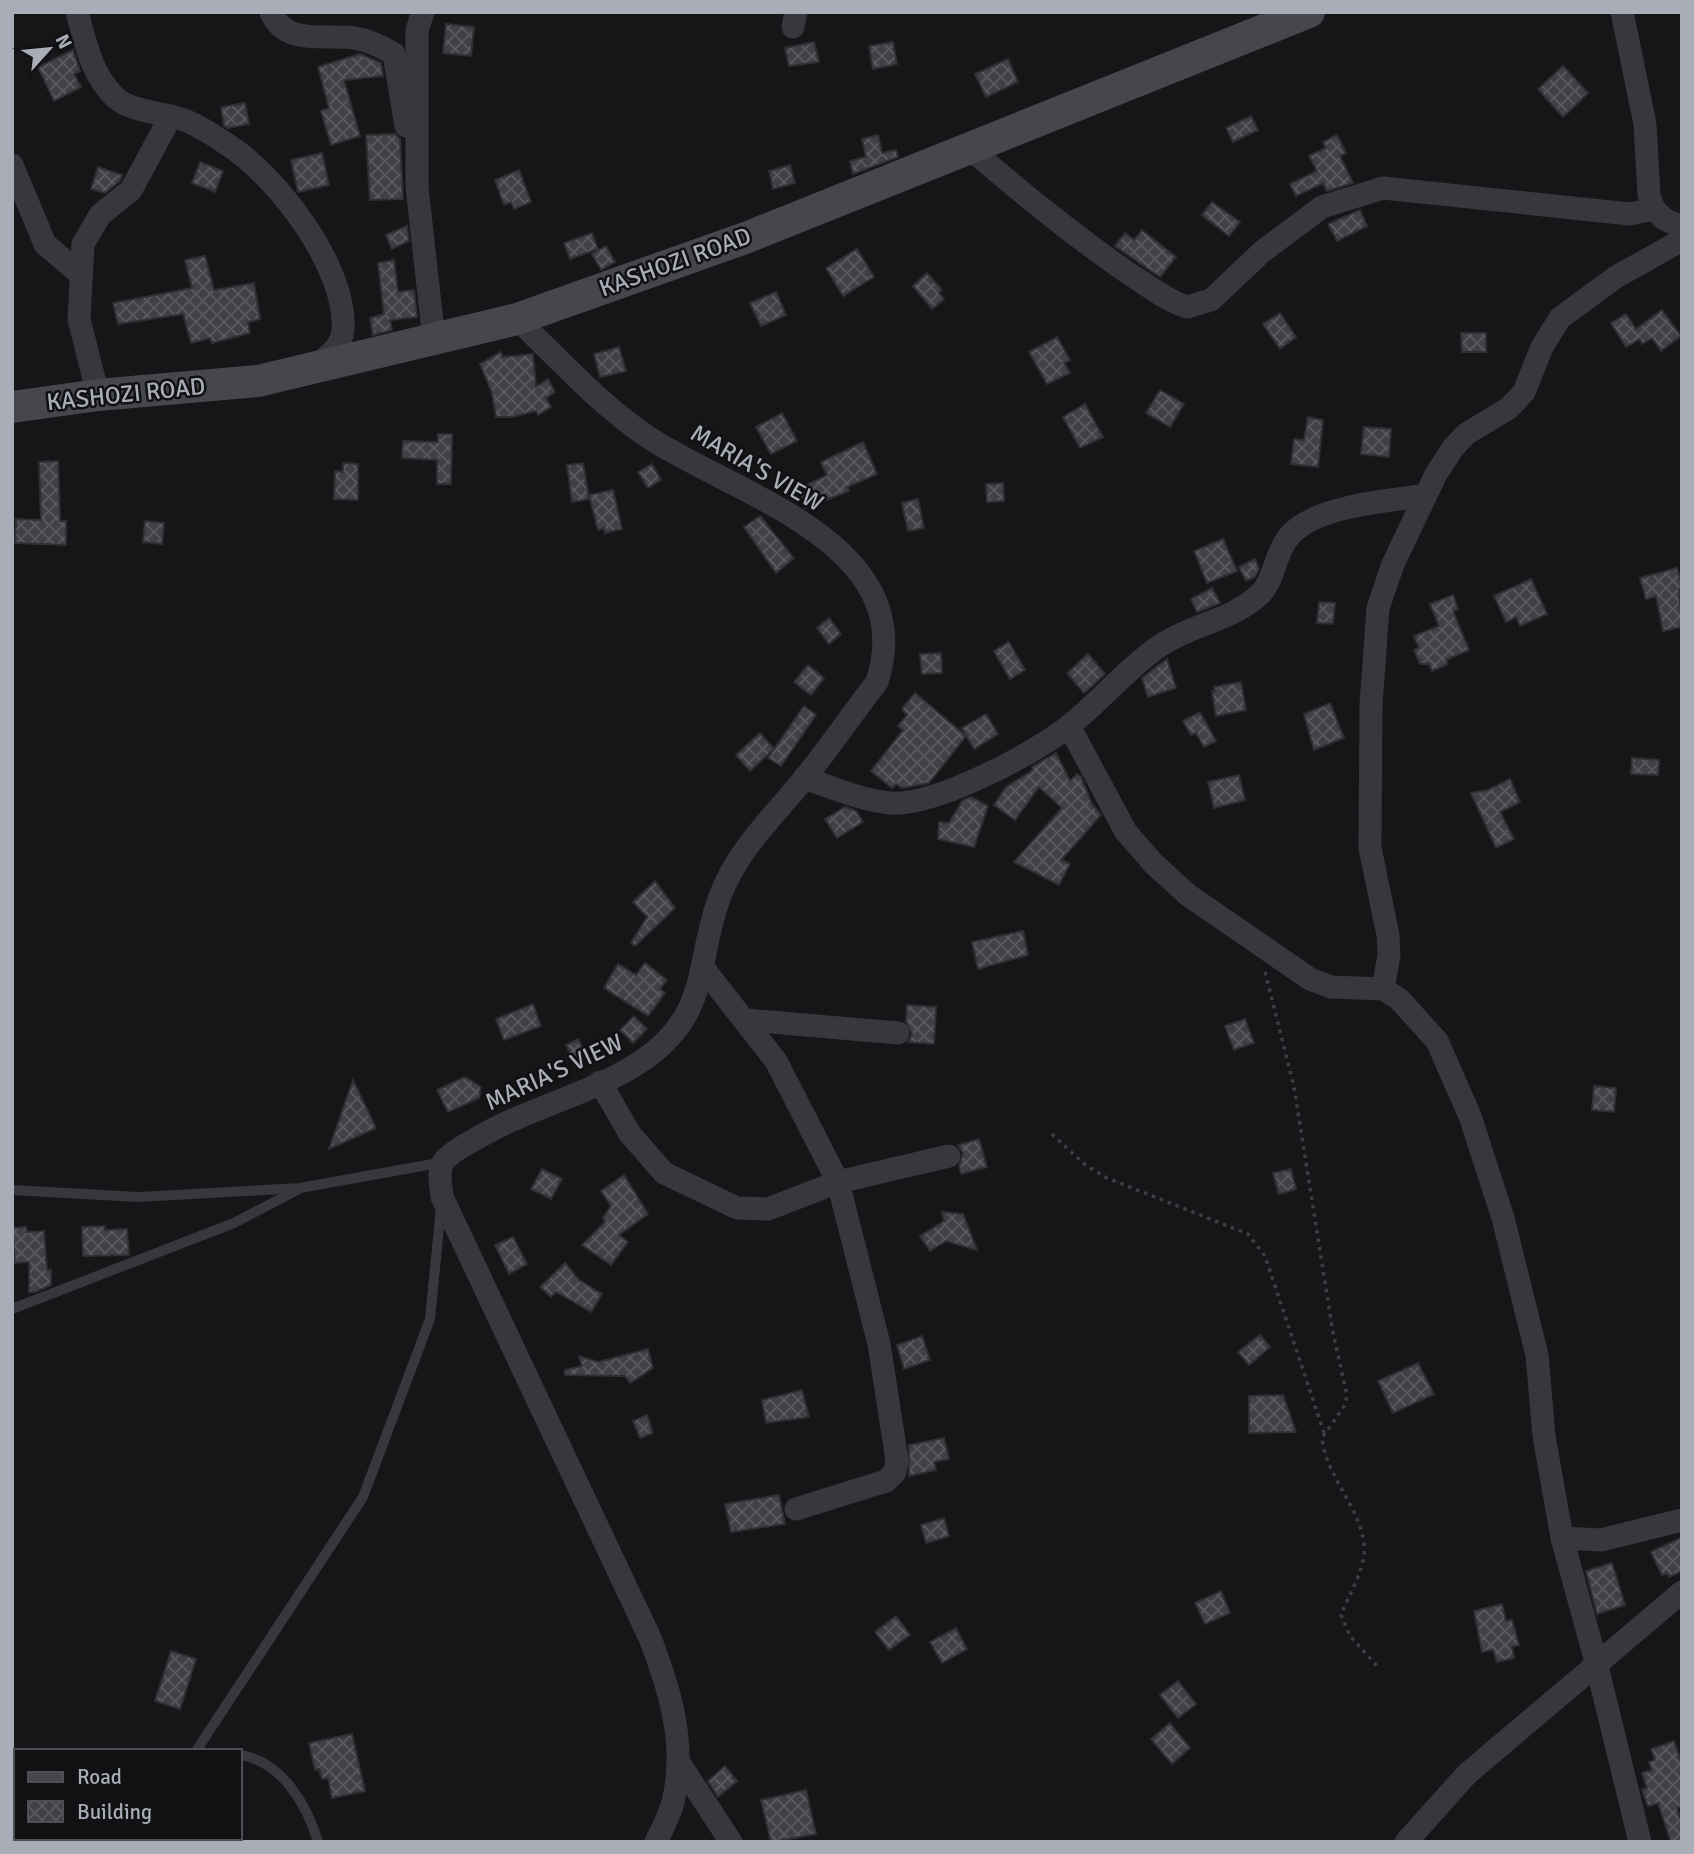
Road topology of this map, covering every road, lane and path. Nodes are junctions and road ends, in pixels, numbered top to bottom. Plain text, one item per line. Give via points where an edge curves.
1 (77, 12) edge
2 (271, 12) edge
3 (423, 12) edge
4 (1622, 12) edge
5 (1299, 14) edge
6 (171, 116) junction
7 (969, 148) junction
8 (12, 165) edge
9 (417, 187) junction
10 (1654, 209) junction
11 (1682, 227) edge
12 (1682, 240) edge
13 (80, 274) junction
14 (517, 319) junction
15 (434, 340) junction
16 (313, 368) junction
17 (98, 395) junction
18 (12, 407) edge
19 (1426, 495) junction
20 (1069, 726) junction
21 (804, 778) junction
22 (1258, 946) junction
23 (704, 969) junction
24 (1383, 989) junction
25 (747, 1020) junction
26 (898, 1033) dead end
27 (600, 1082) junction
28 (1052, 1134) dead end
29 (949, 1156) dead end
30 (444, 1162) junction
31 (838, 1182) junction
32 (300, 1188) junction
33 (12, 1190) edge
34 (442, 1197) junction
35 (12, 1309) edge
36 (1324, 1433) junction
37 (796, 1509) dead end
38 (1682, 1520) edge
39 (1562, 1538) junction
40 (1682, 1591) edge
41 (1596, 1662) junction
42 (1378, 1667) dead end
43 (201, 1749) edge
44 (242, 1755) edge
45 (678, 1761) junction
46 (318, 1842) edge
47 (656, 1842) edge
48 (731, 1842) edge
49 (1406, 1842) edge
50 (1640, 1842) edge

1 - 6 street via 91,63 102,83 119,100
2 - 9 street via 276,24 293,34 357,38 394,54
3 - 9 street via 417,30
4 - 10 street via 1645,124
5 - 7 main road, KASHOZI ROAD
6 - 13 street via 131,190 90,228
6 - 16 street via 188,121 250,159 314,241 340,300 343,329 336,349
7 - 10 street via 1111,261 1187,307 1211,300 1271,244 1322,207 1383,188 1630,214
7 - 14 main road, KASHOZI ROAD via 748,237
8 - 13 street via 45,244
9 - 15 street
10 - 11 street
12 - 19 street via 1616,277 1560,318 1524,392 1509,408 1466,434
13 - 17 street via 79,319
14 - 15 main road, KASHOZI ROAD
14 - 21 street, MARIA'S VIEW via 627,422 779,505 842,554 866,585 883,621 877,682
15 - 16 main road, KASHOZI ROAD
16 - 17 main road, KASHOZI ROAD via 258,381
17 - 18 main road, KASHOZI ROAD
19 - 20 street via 1318,517 1299,527 1277,555 1262,593 1224,618 1189,628 1160,646
19 - 24 street via 1393,564 1378,608 1373,650 1370,848 1388,935
20 - 21 street via 975,779 914,802 890,803
20 - 22 street via 1126,832 1188,895
21 - 23 street, MARIA'S VIEW via 733,867 718,901
22 - 24 street via 1331,987
22 - 36 path via 1294,1087 1347,1395
23 - 25 street
23 - 27 street, MARIA'S VIEW via 691,1009 675,1031 646,1058
24 - 39 street via 1413,1011 1437,1041 1469,1116 1503,1218 1536,1355
25 - 26 street
25 - 31 street via 800,1103
27 - 30 street, MARIA'S VIEW via 488,1131
27 - 31 street via 630,1134 664,1174 737,1208 768,1209
28 - 36 path via 1107,1178 1248,1234 1257,1243
29 - 31 street
30 - 32 lane
30 - 34 street
31 - 37 street via 879,1343 897,1460 895,1472 886,1481
32 - 33 lane via 138,1197
32 - 35 lane via 234,1223
34 - 43 lane via 430,1319 363,1497
34 - 45 street via 650,1637 672,1695
36 - 42 path via 1324,1450 1364,1544 1362,1564 1341,1615 1350,1636
38 - 39 street via 1601,1540
39 - 41 street
40 - 41 street
41 - 49 street via 1467,1774
41 - 50 street
44 - 46 lane via 286,1780 310,1815
45 - 47 street via 673,1803
45 - 48 street

